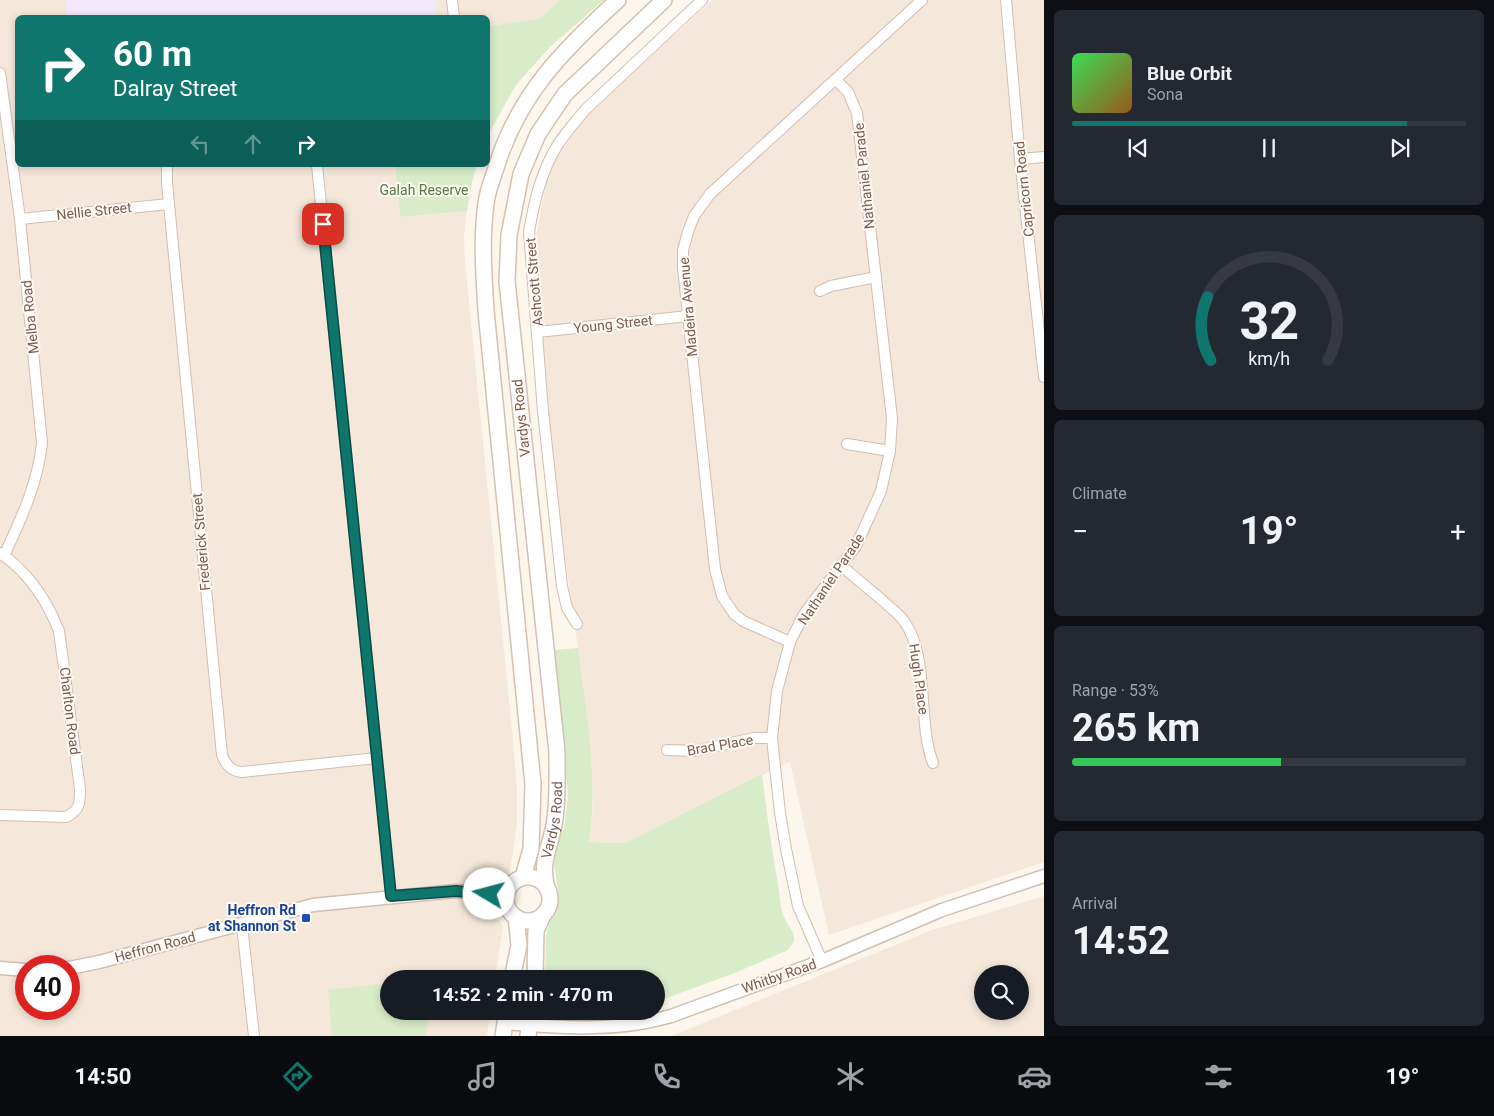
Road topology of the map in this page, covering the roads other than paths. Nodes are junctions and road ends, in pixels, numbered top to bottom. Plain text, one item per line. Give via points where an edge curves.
1 (452, 0) edge
2 (618, 0) edge
3 (664, 0) edge
4 (702, 0) edge
5 (922, 0) edge
6 (1006, 0) edge
7 (454, 15) edge
8 (0, 73) edge
9 (836, 80) junction
10 (1044, 157) edge
11 (1020, 159) junction
12 (167, 167) edge
13 (317, 167) edge
14 (169, 204) junction
15 (20, 219) junction
16 (876, 277) junction
17 (820, 291) dead end
18 (688, 316) junction
19 (538, 332) junction
20 (1044, 377) edge
21 (847, 444) dead end
22 (890, 451) junction
23 (2, 554) edge
24 (841, 565) junction
25 (578, 624) dead end
26 (790, 642) junction
27 (772, 738) junction
28 (668, 750) dead end
29 (377, 758) junction
30 (933, 764) dead end
31 (0, 815) edge
32 (1044, 876) edge
33 (523, 877) junction
34 (547, 888) junction
35 (391, 896) junction
36 (506, 898) junction
37 (543, 915) junction
38 (516, 917) junction
39 (242, 925) junction
40 (822, 960) junction
41 (80, 966) edge
42 (0, 968) edge
43 (15, 969) edge
44 (514, 970) edge
45 (535, 970) edge
46 (505, 1023) edge
47 (529, 1024) edge
48 (254, 1036) edge

1 - 7 street
2 - 33 main road, Vardys Road via 589,26 540,80 520,109 501,149 488,189 485,211 486,312 533,784 531,849
3 - 34 main road, Vardys Road via 565,94 538,134 521,174 509,235 507,281 557,752 556,817 544,868
4 - 19 street, Ashcott Street via 586,109 556,147 543,174 529,232
5 - 9 street, Madeira Avenue
6 - 11 street, Capricorn Road
8 - 15 street, Melba Road
9 - 16 street, Nathaniel Parade via 848,92 857,113
9 - 18 street, Madeira Avenue via 710,194 694,216 684,250
10 - 11 street
11 - 20 street, Capricorn Road
12 - 14 street, Frederick Street
13 - 29 street
14 - 15 street, Nellie Street
14 - 29 street, Frederick Street via 222,756 228,766 242,772
15 - 23 street, Melba Road via 42,443 34,485
16 - 17 street
16 - 22 street, Nathaniel Parade via 892,418
18 - 19 street, Young Street
18 - 26 street, Madeira Avenue via 717,583 734,614
19 - 25 street, Ashcott Street via 562,586 567,608
21 - 22 street
22 - 24 street, Nathaniel Parade via 881,491 865,530
23 - 31 street, Charlton Road via 32,582 52,611 59,632 80,804 75,813 66,818
24 - 26 street, Nathaniel Parade via 804,614
24 - 30 street, Hugh Place via 904,621 914,640 928,751
26 - 27 street, Nathaniel Parade via 777,691
27 - 28 street, Brad Place via 754,738 695,752
27 - 40 street, Nathaniel Parade via 780,813 798,906
29 - 35 street
32 - 40 street, Whitby Road via 942,910
33 - 34 main road via 538,879
33 - 36 main road via 510,886
34 - 37 main road via 550,902
35 - 36 street, Heffron Road via 456,891
35 - 39 street, Heffron Road via 313,905
36 - 38 main road
37 - 38 main road via 530,921
37 - 45 main road via 536,931
38 - 44 main road via 519,945
39 - 41 street, Heffron Road
39 - 48 street
40 - 47 street, Whitby Road via 650,1022 610,1027
42 - 43 street
46 - 47 street, Whitby Road

